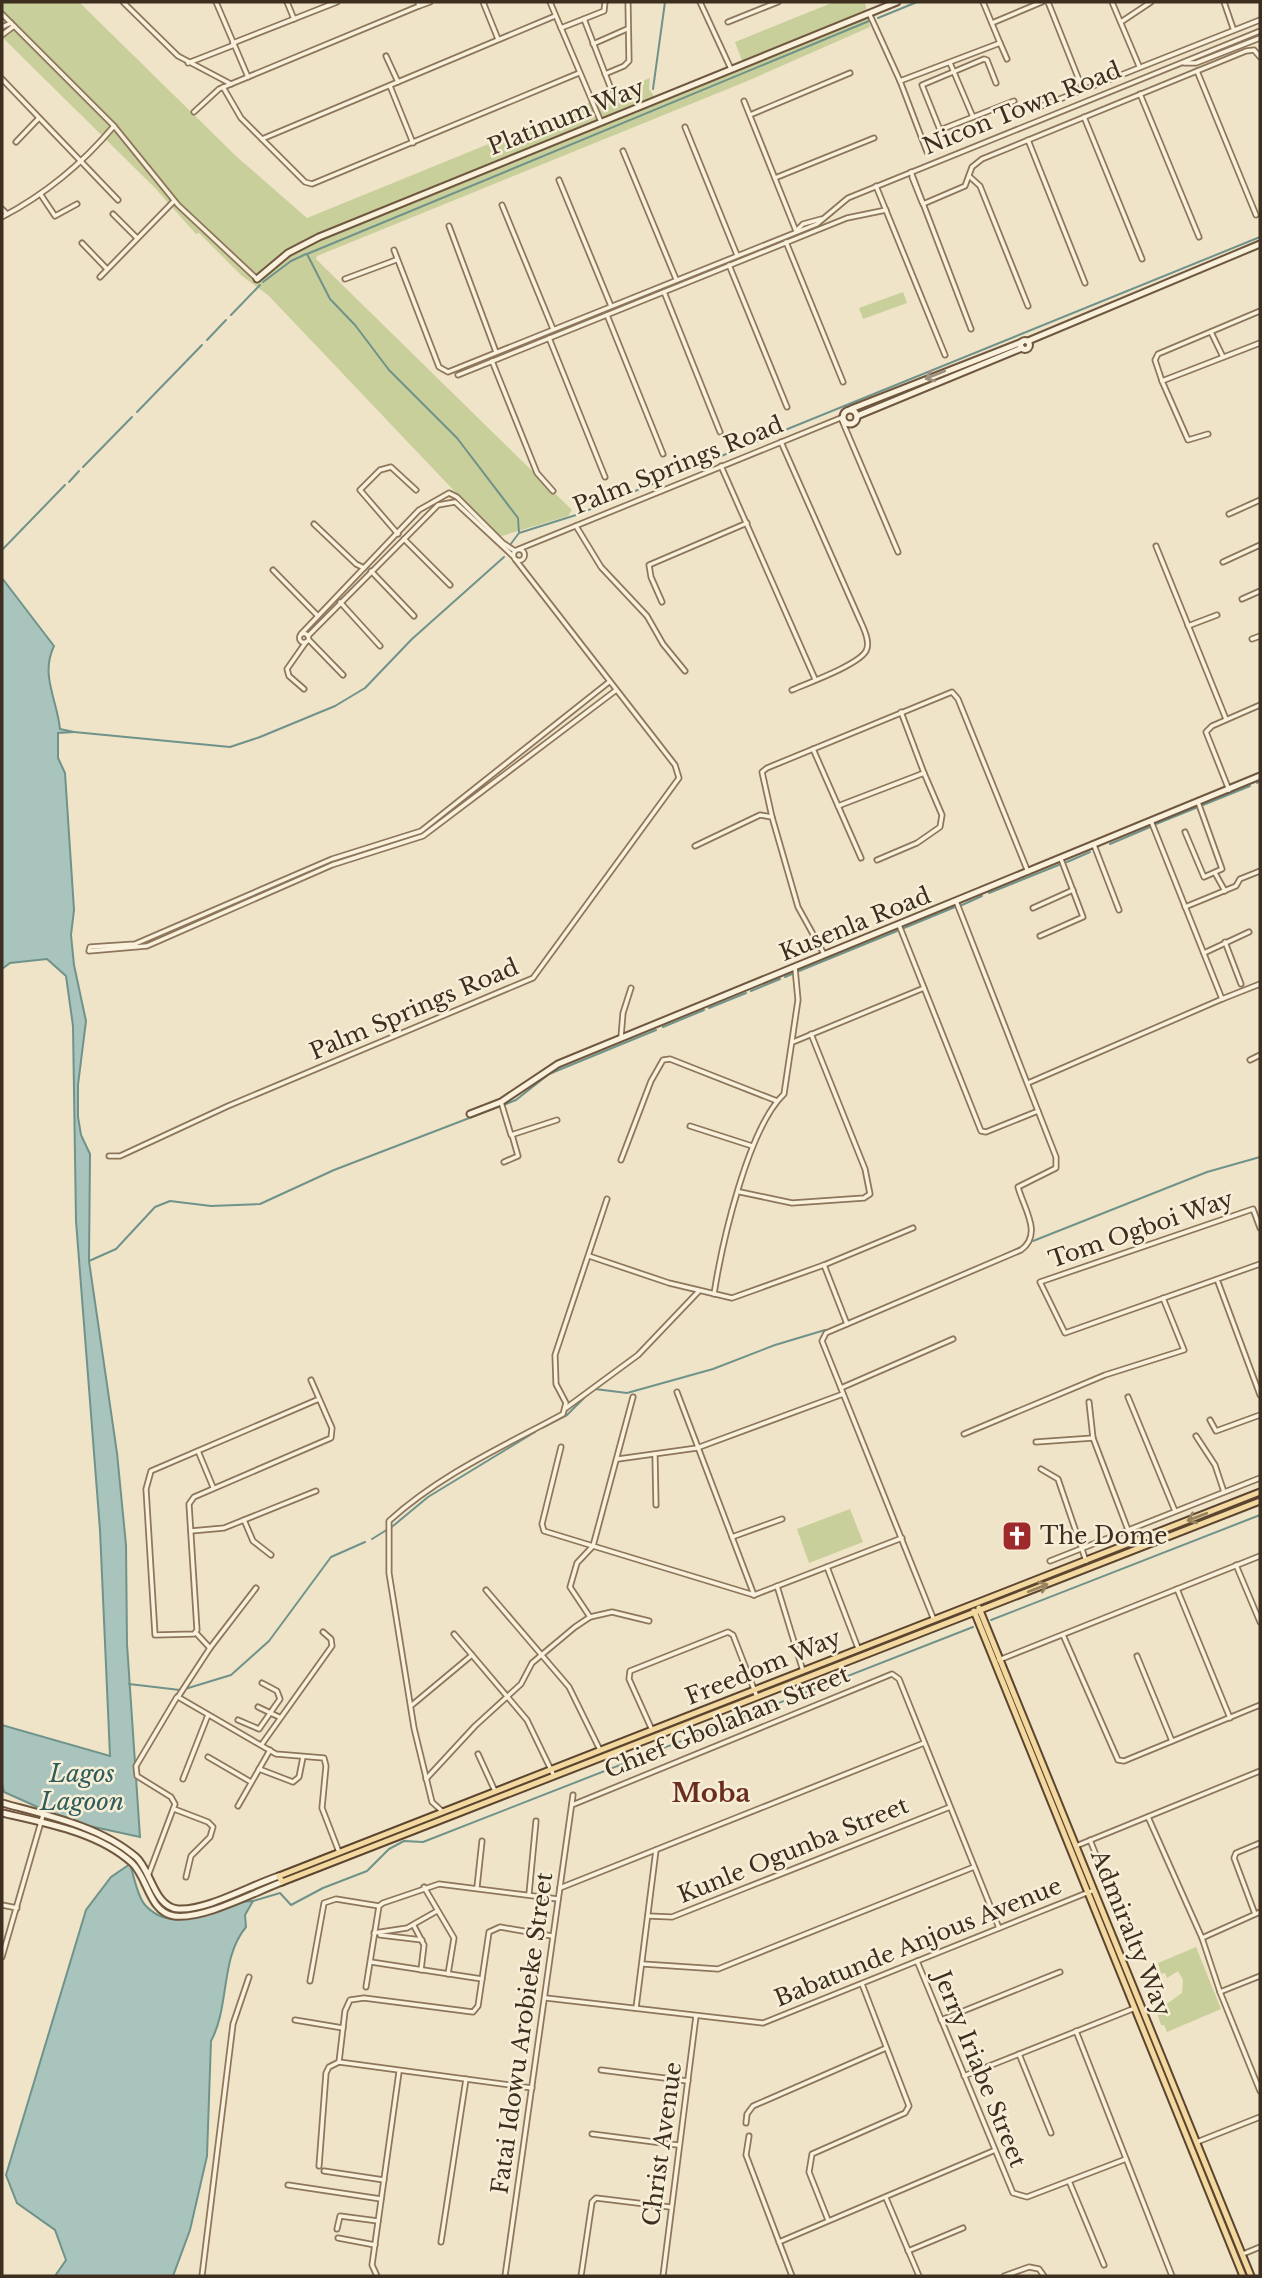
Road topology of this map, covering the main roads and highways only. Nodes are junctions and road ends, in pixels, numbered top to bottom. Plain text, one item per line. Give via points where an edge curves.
1 (1260, 1492) edge
2 (1260, 1501) edge
3 (974, 1604) junction
4 (977, 1612) junction
5 (997, 1661) junction
6 (1091, 1891) junction
7 (1209, 2172) junction
8 (1202, 2174) junction
9 (1243, 2276) edge
10 (1251, 2276) edge

1 -> 3 main road, Freedom Way
4 -> 2 main road, Freedom Way
3 - 4 main road, Admiralty Way
3 - 4 main road, Freedom Way via 339,1852 281,1879
4 - 5 main road, Admiralty Way
5 - 6 main road, Admiralty Way
5 - 6 main road, Admiralty Way
6 - 7 main road, Admiralty Way
6 - 8 main road, Admiralty Way
7 - 8 main road
7 - 10 main road, Admiralty Way
8 - 9 main road, Admiralty Way

